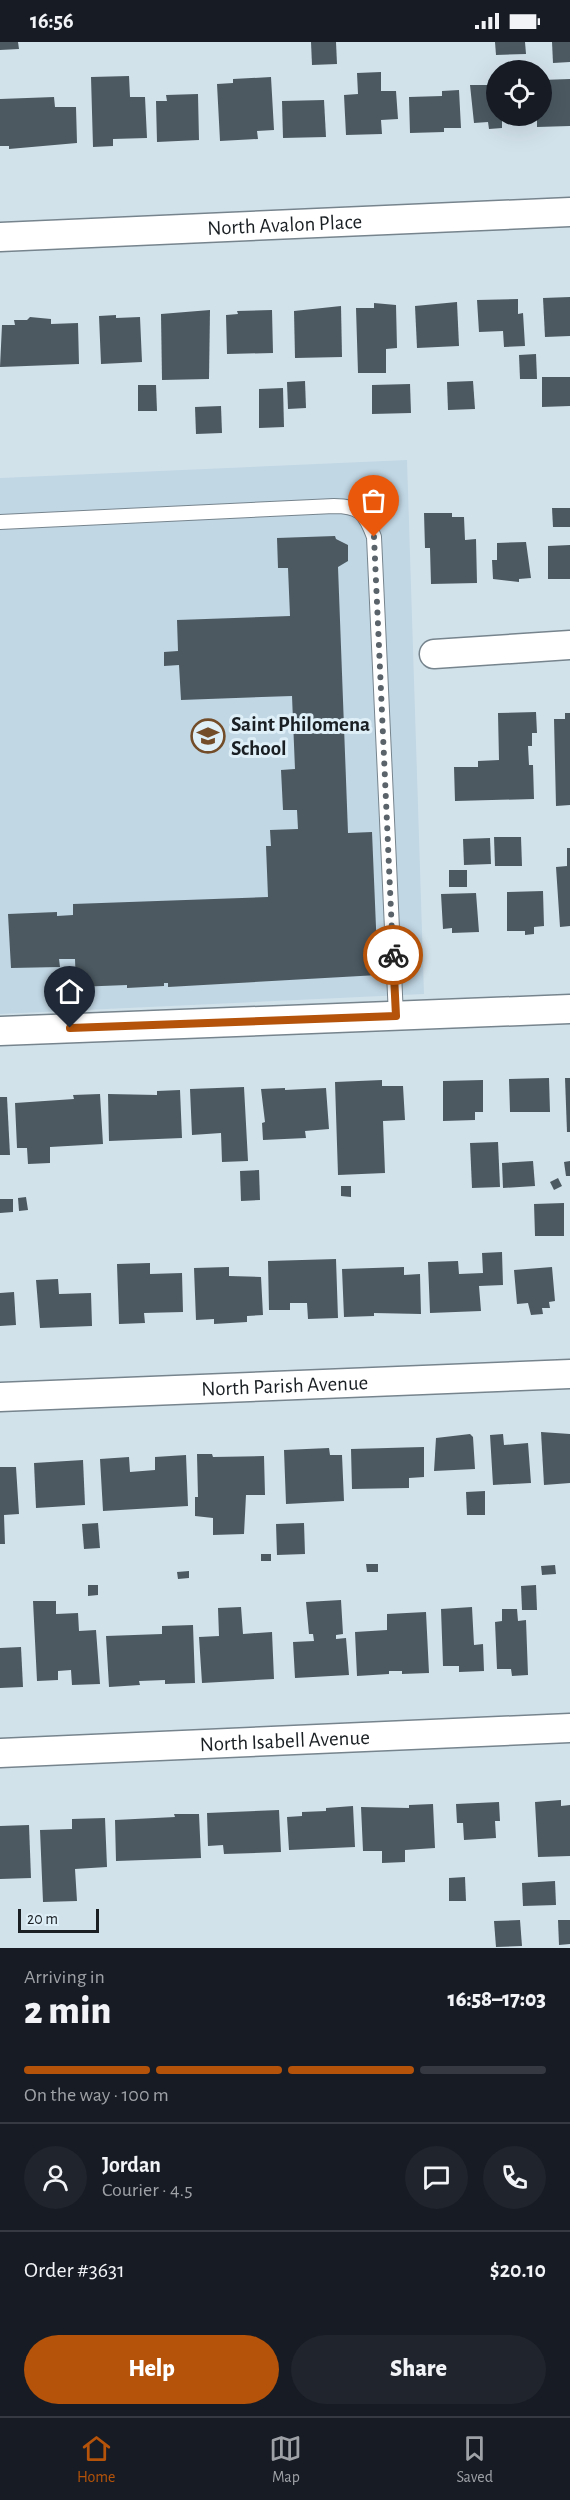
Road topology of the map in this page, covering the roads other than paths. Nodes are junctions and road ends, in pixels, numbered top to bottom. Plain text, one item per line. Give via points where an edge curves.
1 (570, 212) edge
2 (0, 237) edge
3 (0, 522) edge
4 (570, 645) edge
5 (434, 654) dead end
6 (570, 1009) edge
7 (396, 1016) junction
8 (0, 1031) edge
9 (570, 1374) edge
10 (0, 1397) edge
11 (570, 1728) edge
12 (0, 1753) edge

1 - 2 street, North Avalon Place
3 - 7 lane via 334,506 351,506 361,512 374,537
4 - 5 street
6 - 7 street
7 - 8 street
9 - 10 street, North Parish Avenue
11 - 12 street, North Isabell Avenue

